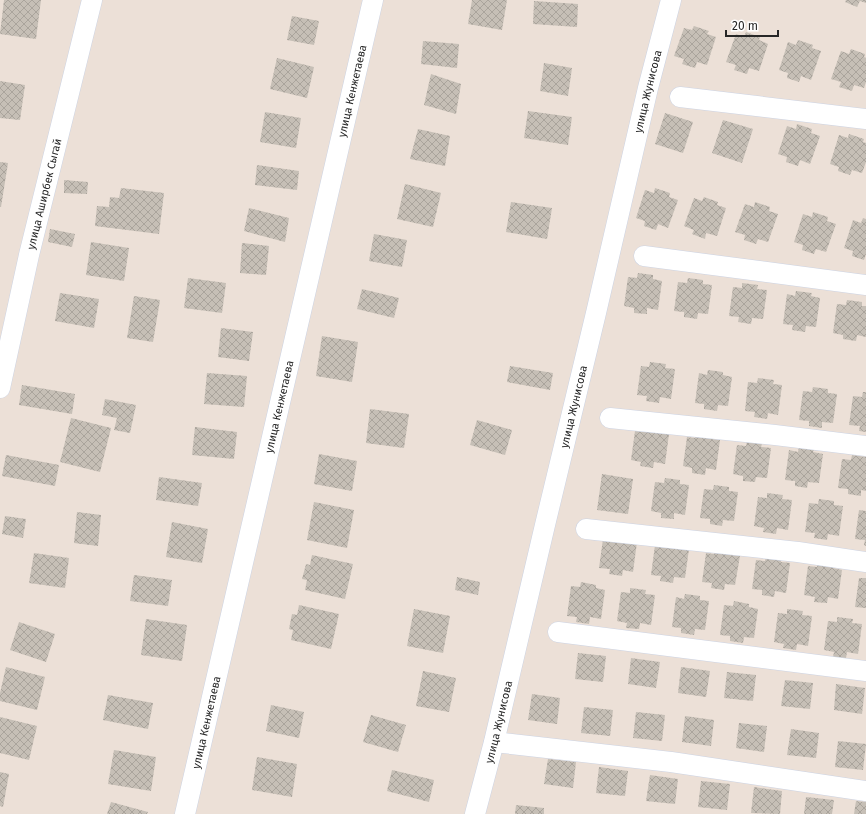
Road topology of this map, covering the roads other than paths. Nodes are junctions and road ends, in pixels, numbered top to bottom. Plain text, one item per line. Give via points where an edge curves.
1 (92, 0) edge
2 (373, 0) edge
3 (671, 0) edge
4 (680, 97) dead end
5 (866, 119) edge
6 (644, 256) dead end
7 (866, 285) edge
8 (0, 388) edge
9 (610, 418) dead end
10 (866, 446) edge
11 (586, 528) dead end
12 (866, 562) edge
13 (558, 632) dead end
14 (866, 672) edge
15 (494, 742) junction
16 (866, 791) edge
17 (185, 814) edge
18 (476, 814) edge

1 - 8 street, улица Аширбек Сыгай via 29,255
2 - 17 street, улица Кенжетаева
3 - 15 street, улица Жунисова
4 - 5 street
6 - 7 street
9 - 10 street
11 - 12 street
13 - 14 street
15 - 16 street via 671,762
15 - 18 street, улица Жунисова

